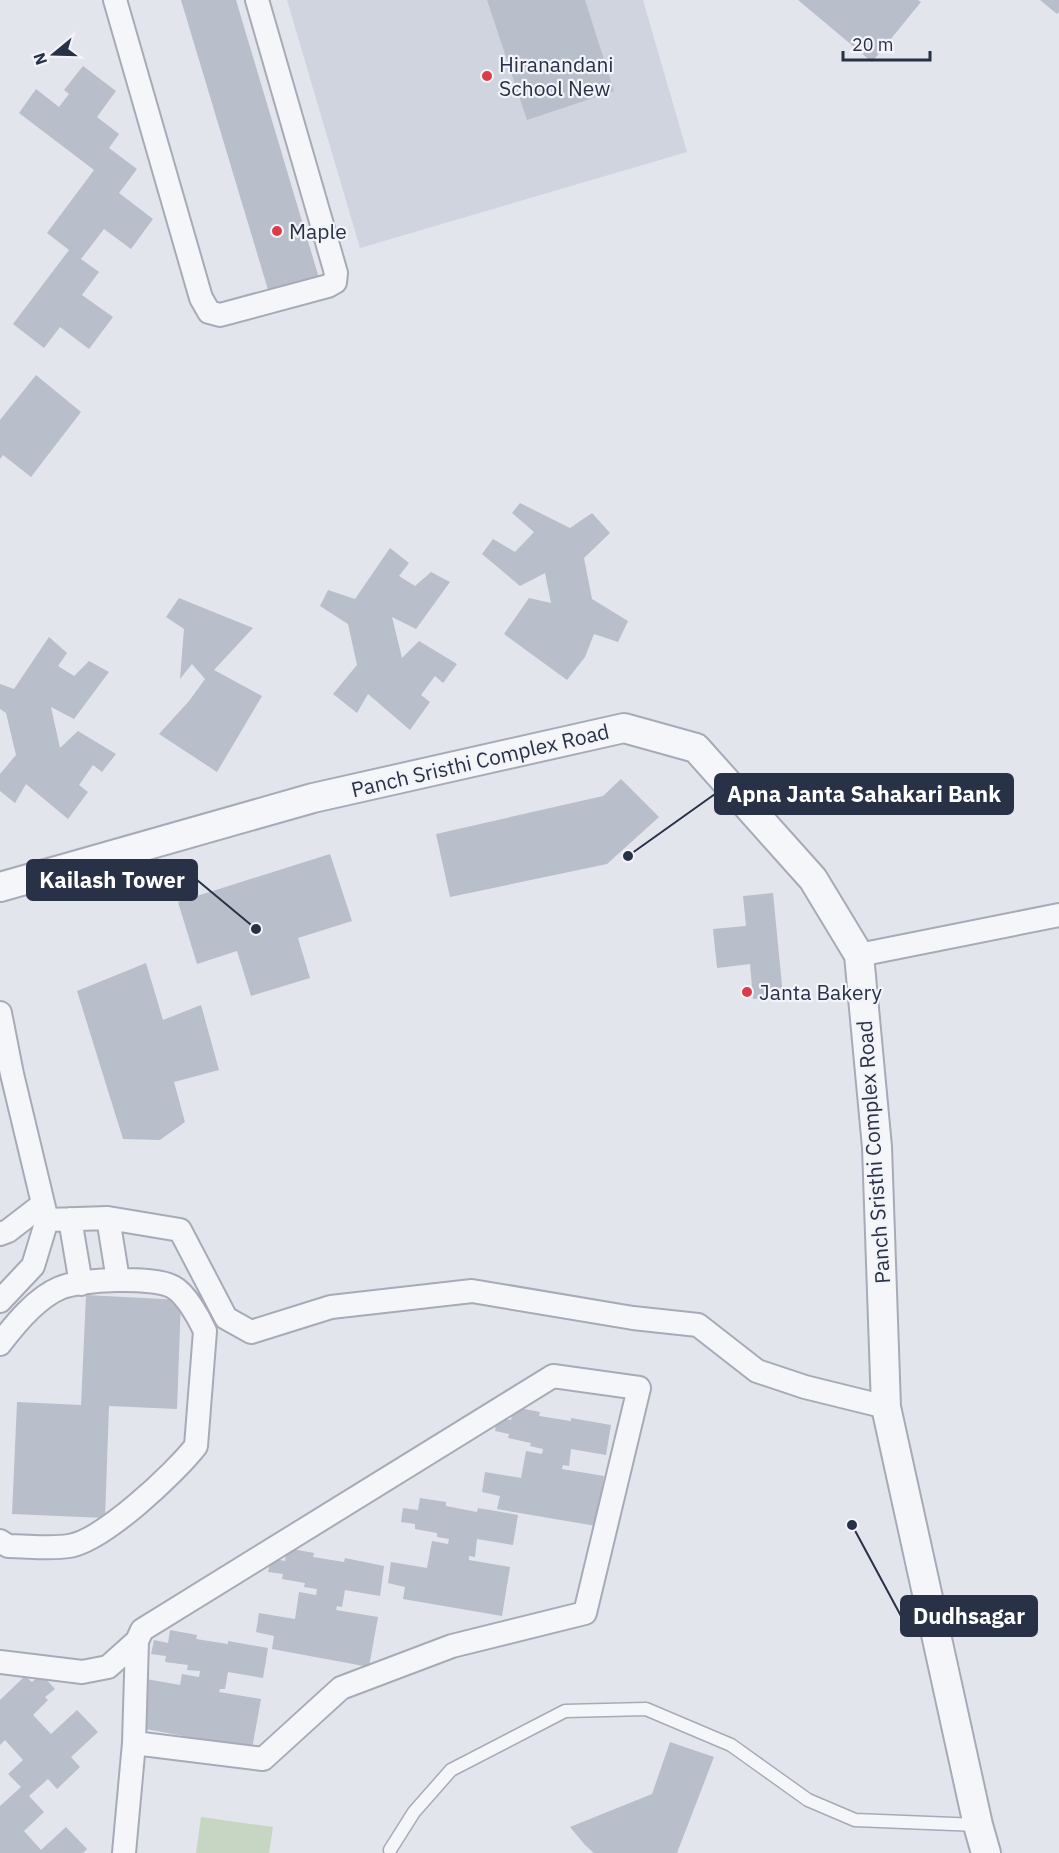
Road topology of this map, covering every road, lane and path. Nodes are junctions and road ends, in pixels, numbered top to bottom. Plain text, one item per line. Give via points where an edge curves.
1 (115, 0) edge
2 (257, 0) edge
3 (0, 887) edge
4 (1059, 915) edge
5 (859, 955) junction
6 (0, 1013) edge
7 (45, 1212) junction
8 (108, 1218) junction
9 (70, 1219) junction
10 (0, 1234) edge
11 (118, 1280) junction
12 (81, 1284) junction
13 (0, 1300) edge
14 (0, 1344) edge
15 (886, 1407) junction
16 (0, 1541) edge
17 (140, 1635) junction
18 (0, 1662) edge
19 (134, 1743) junction
20 (978, 1825) junction
21 (390, 1850) dead end
22 (124, 1853) edge
23 (986, 1853) edge

1 - 2 street via 201,298 209,312 220,315 335,282 336,273
3 - 5 street, Panch Sristhi Complex Road via 313,798 624,728 696,748 813,879
4 - 5 street
5 - 15 street, Panch Sristhi Complex Road via 877,1147
6 - 7 street
7 - 9 street
7 - 10 street
7 - 13 street via 33,1266
8 - 9 street
8 - 11 street
8 - 15 street via 180,1230 226,1318 251,1332 331,1307 472,1291 698,1325 758,1371
9 - 12 street
11 - 12 street
11 - 16 street via 156,1281 174,1287 197,1314 205,1331 196,1446 133,1508 98,1534 70,1546 9,1546
12 - 14 street via 52,1292
15 - 20 street, Panch Sristhi Complex Road
17 - 18 street via 108,1667 82,1672
17 - 19 street
17 - 19 street via 553,1376 639,1388 585,1613 452,1646 342,1688 263,1759
19 - 22 street
20 - 21 lane via 855,1820 808,1800 731,1745 646,1709 565,1711 451,1770 414,1812
20 - 23 street, Panch Sristhi Complex Road

